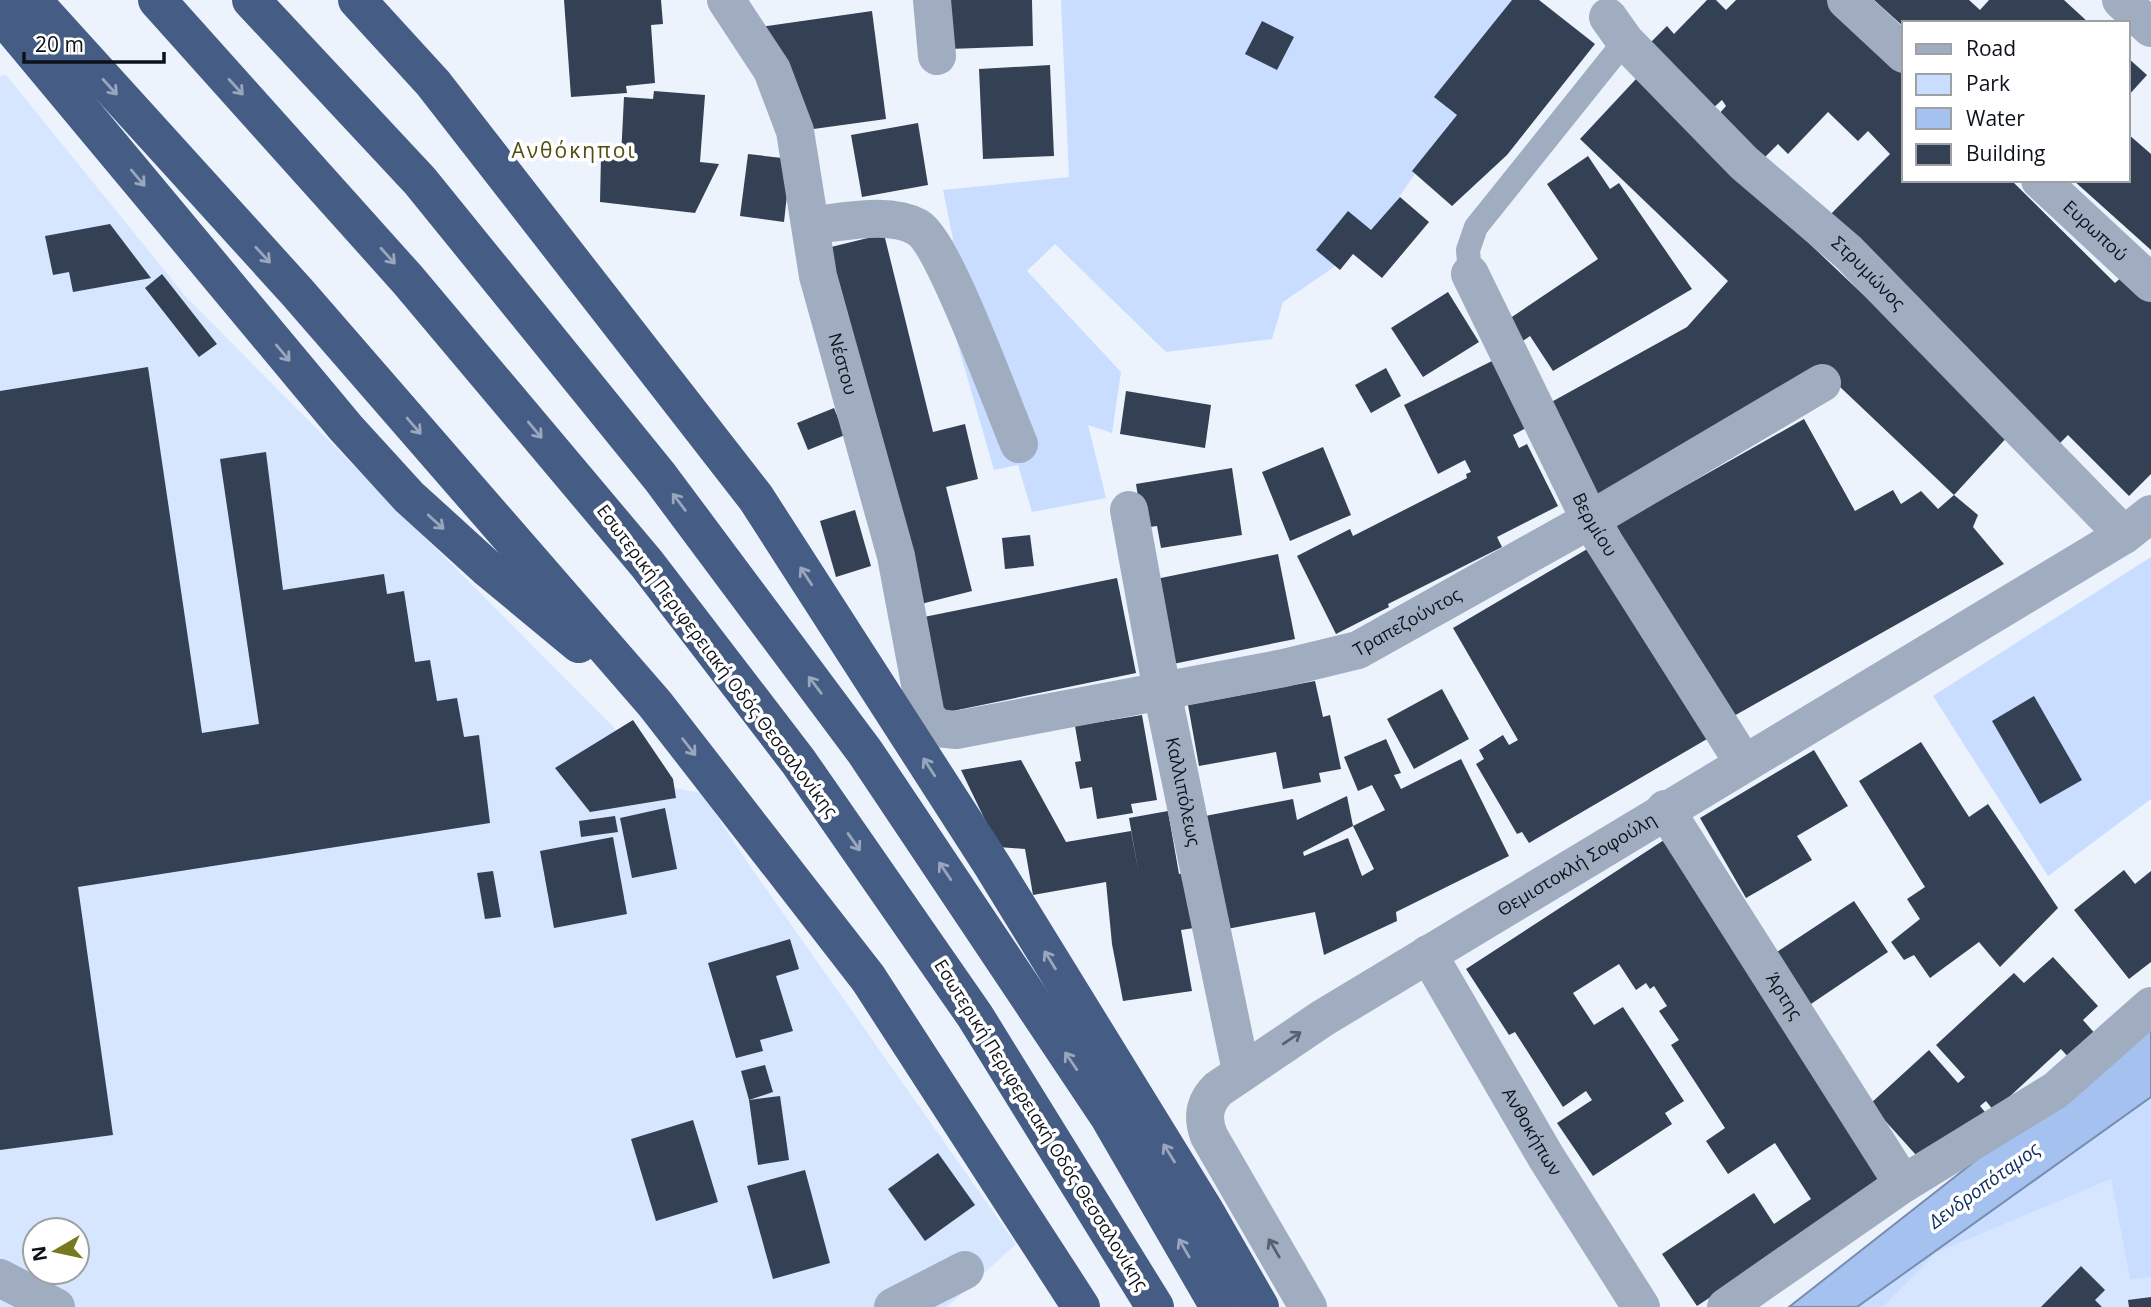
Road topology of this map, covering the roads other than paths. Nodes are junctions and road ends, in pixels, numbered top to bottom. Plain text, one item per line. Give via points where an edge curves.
1 (32, 0) edge
2 (157, 0) edge
3 (251, 0) edge
4 (357, 0) edge
5 (726, 0) edge
6 (932, 0) edge
7 (1846, 0) edge
8 (2121, 0) edge
9 (0, 13) edge
10 (1615, 19) edge
11 (2151, 28) edge
12 (1902, 52) edge
13 (937, 55) dead end
14 (2042, 182) edge
15 (811, 225) junction
16 (1470, 274) joint
17 (2151, 284) edge
18 (1822, 383) dead end
19 (1019, 444) dead end
20 (1129, 510) dead end
21 (1590, 520) junction
22 (2137, 524) edge
23 (1162, 691) junction
24 (655, 704) junction
25 (944, 730) joint
26 (1743, 762) junction
27 (1665, 809) junction
28 (1427, 954) junction
29 (2151, 1006) edge
30 (1241, 1071) junction
31 (1903, 1184) junction
32 (965, 1270) dead end
33 (0, 1278) edge
34 (56, 1307) edge
35 (892, 1307) edge
36 (1081, 1307) edge
37 (1155, 1307) edge
38 (1219, 1307) edge
39 (1259, 1307) edge
40 (1308, 1307) edge
41 (1641, 1307) edge
42 (1726, 1307) edge

1 -> 24 highway via 297,292
2 -> 37 highway, Εσωτερική Περιφερειακή Οδός Θεσσαλονίκης via 453,332 647,564 790,750 975,1016
38 -> 3 highway via 1109,1117 865,752 660,477 428,191
39 -> 4 highway via 992,865 756,498 433,83
5 - 15 street, Νέστου via 772,70 789,108 802,155
6 - 13 street
7 - 12 street
8 - 11 street
9 -> 24 highway via 346,428 409,497 486,567
10 - 16 lane via 1476,227 1468,250
10 - 22 street, Στρυμώνος via 1744,163 1848,253
14 - 17 street, Ευρωπού
15 - 19 street via 891,221 926,234 951,281
15 - 25 street, Νέστου via 828,315 896,556 926,716 932,726
16 - 21 street, Βερμίου
18 - 21 street, Τραπεζούντος
20 - 23 street, Καλλιπόλεως
21 - 23 street, Τραπεζούντος via 1358,650
21 - 26 street, Βερμίου
22 - 26 street, Θεμιστοκλή Σοφούλη
23 - 25 street, Τραπεζούντος
23 - 30 street, Καλλιπόλεως
24 -> 36 highway via 868,978
26 - 27 street, Θεμιστοκλή Σοφούλη
27 - 28 street, Θεμιστοκλή Σοφούλη
27 - 31 street, Άρτης
30 -> 28 street, Θεμιστοκλή Σοφούλη
28 - 41 street, Ανθοκήπων
29 - 31 street via 2056,1090
40 -> 30 street, Θεμιστοκλή Σοφούλη via 1206,1129 1204,1116 1211,1097
31 - 42 street
32 - 35 street
33 - 34 street

